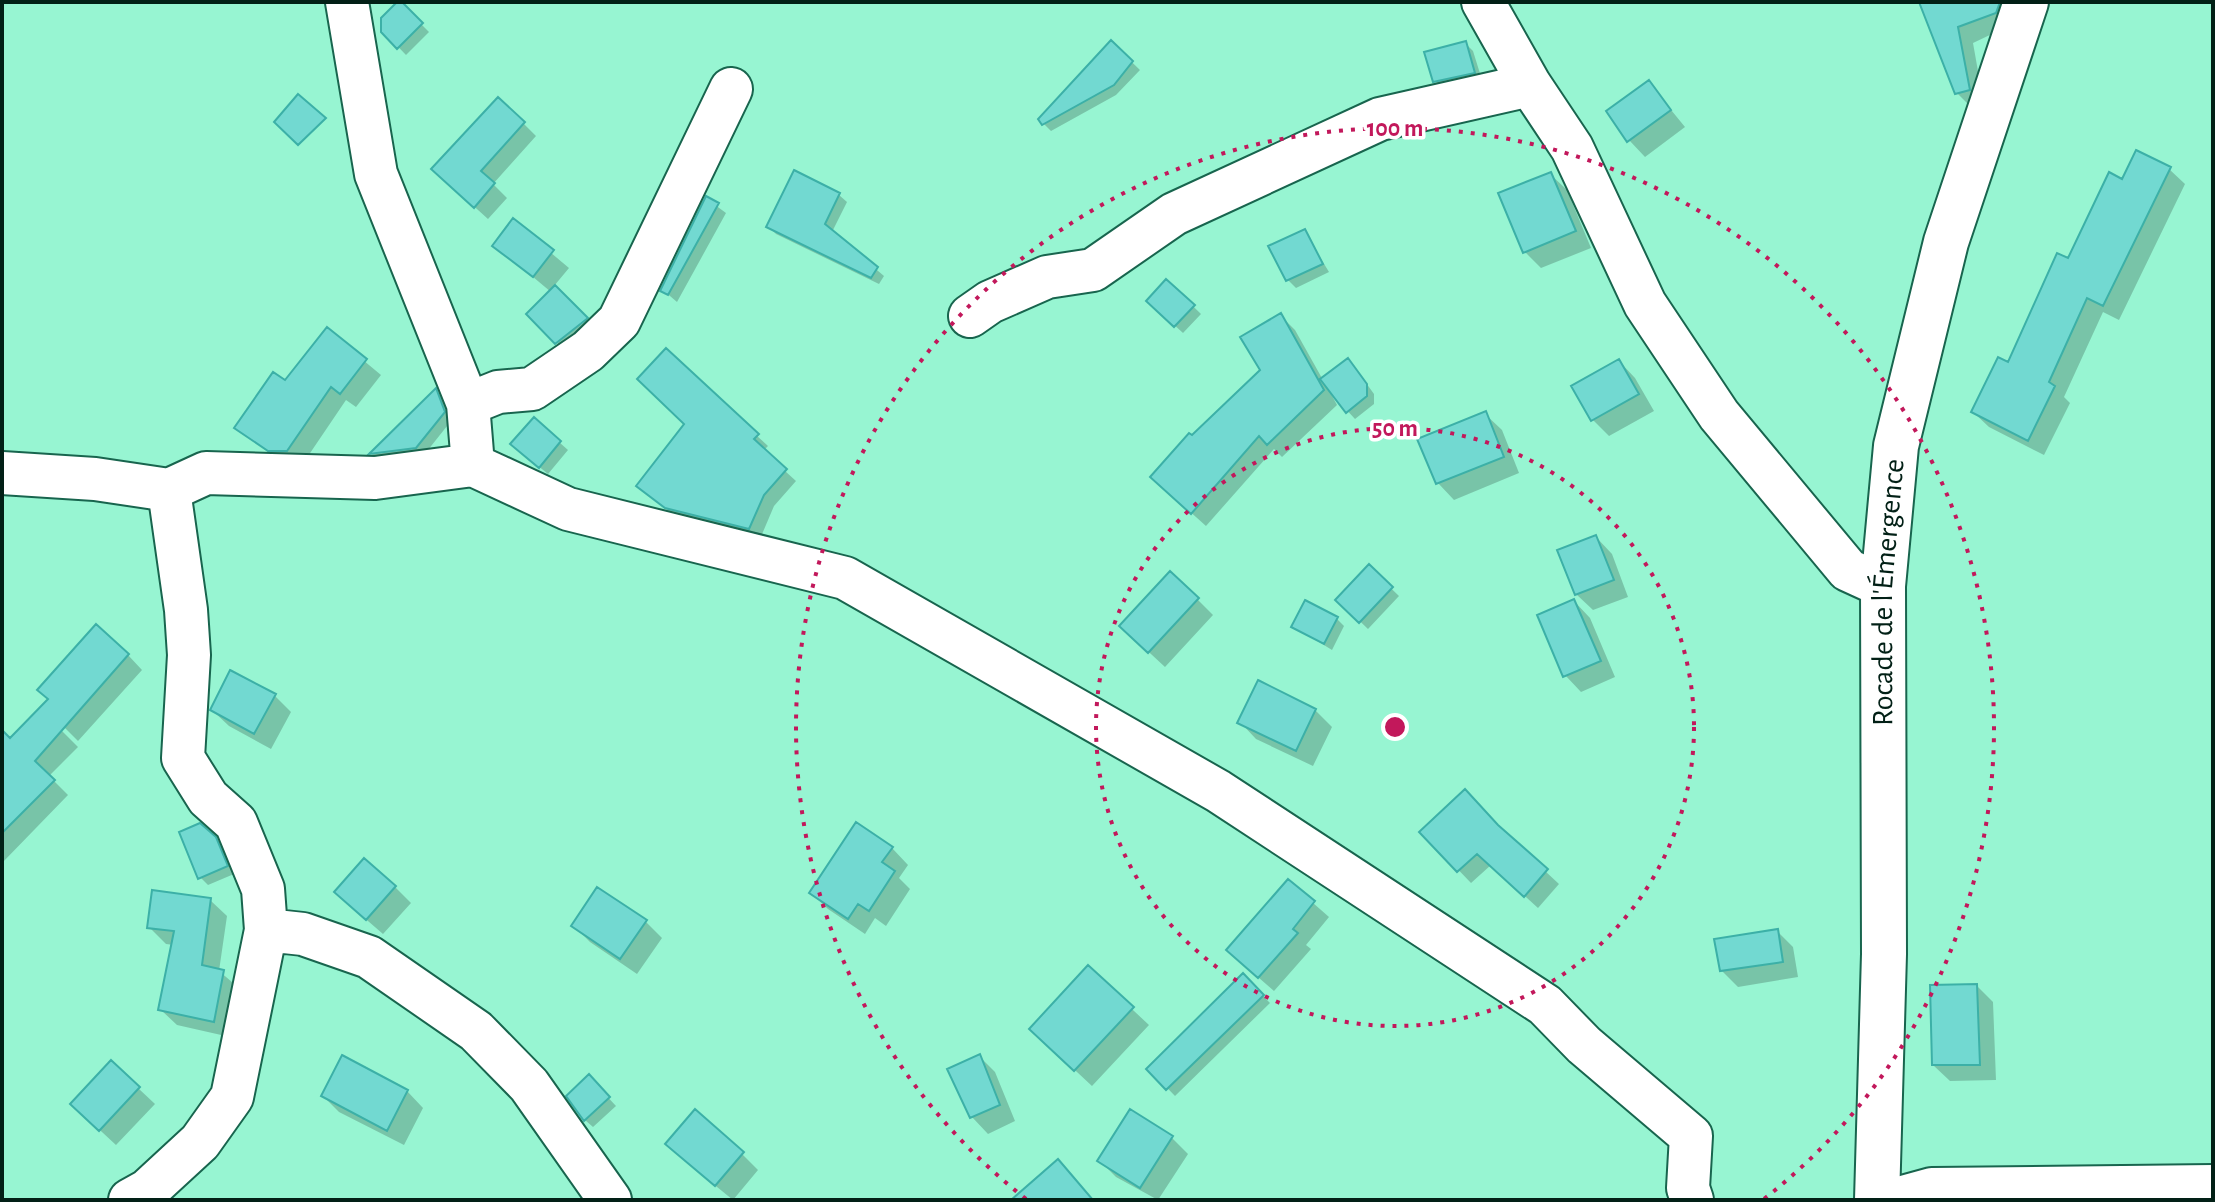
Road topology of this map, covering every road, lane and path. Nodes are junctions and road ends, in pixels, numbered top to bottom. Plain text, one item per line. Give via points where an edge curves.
1 (347, 2) edge
2 (1483, 2) edge
3 (2026, 2) edge
4 (1530, 85) junction
5 (731, 89) dead end
6 (970, 316) dead end
7 (468, 404) junction
8 (473, 465) junction
9 (2, 473) edge
10 (169, 490) junction
11 (1883, 586) junction
12 (266, 930) junction
13 (2213, 1186) edge
14 (130, 1200) edge
15 (610, 1200) edge
16 (1692, 1200) edge
17 (1877, 1200) edge
18 (1892, 1200) edge

1 - 7 street via 376,174
2 - 4 street
3 - 11 street, Rocade de l'Émergence via 1946,242 1896,446
4 - 6 street via 1380,119 1174,214 1093,270 1047,277
4 - 11 street via 1572,148 1645,304 1719,415 1848,570
5 - 7 street via 619,321 588,351 532,389 498,392
7 - 8 street
8 - 10 street via 375,478 206,473
8 - 16 street via 568,509 845,578 1218,791 1545,1005 1691,1136
9 - 10 street
10 - 12 street via 189,655 183,758 208,798 236,823 263,889
11 - 17 street, Rocade de l'Émergence via 1884,954
12 - 14 street via 232,1097 200,1142
12 - 15 street via 303,934 369,957 476,1031 529,1085
13 - 18 street via 1932,1189

